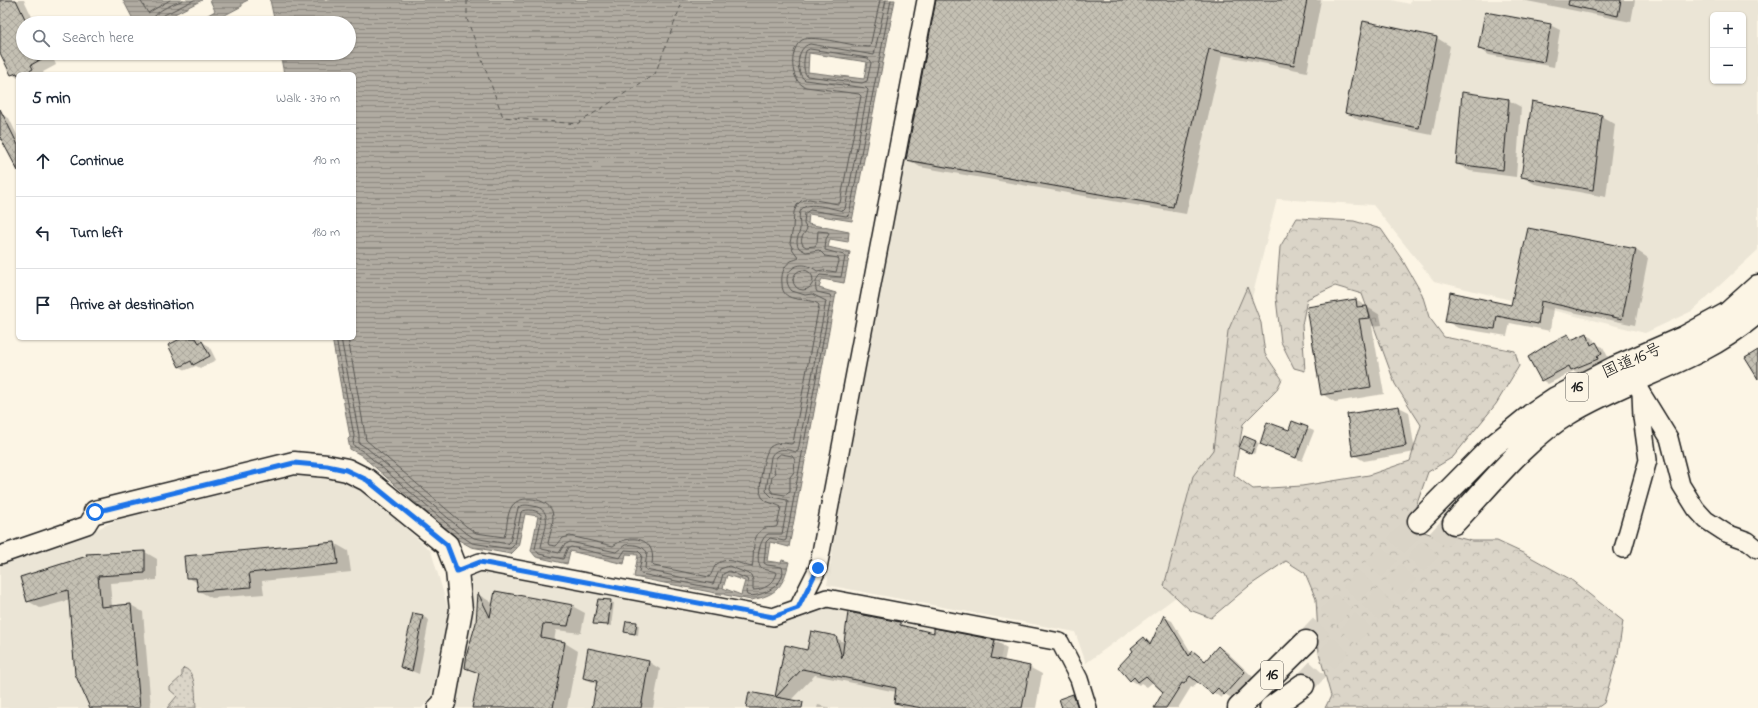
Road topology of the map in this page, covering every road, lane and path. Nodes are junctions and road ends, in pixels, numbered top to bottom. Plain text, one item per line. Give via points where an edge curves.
1 (926, 0) edge
2 (1758, 286) edge
3 (1758, 312) edge
4 (1636, 377) junction
5 (1478, 460) junction
6 (1496, 478) junction
7 (95, 512) joint
8 (1420, 521) tunnel mouth
9 (1454, 523) tunnel mouth
10 (1623, 548) dead end
11 (1758, 549) edge
12 (0, 555) edge
13 (457, 571) junction
14 (798, 608) junction
15 (1306, 642) tunnel mouth
16 (1303, 685) tunnel mouth
17 (439, 708) edge
18 (1088, 708) edge
19 (1239, 708) edge
20 (1271, 708) edge

1 - 14 street via 818,568
2 - 4 main road, 国道16号 / 16 via 1727,314 1686,337
3 - 4 main road, 国道16号 / 16 via 1736,330 1704,349
4 - 5 main road, 国道16号 / 16 via 1556,398 1535,412
4 - 6 main road, 国道16号 / 16 via 1586,403 1545,429
4 - 10 street via 1648,460
4 - 11 street via 1669,438 1681,485 1696,509 1706,520 1726,533 1748,541
5 - 6 main road
5 - 8 main road, 国道16号 / 16
6 - 9 main road, 国道16号 / 16
7 - 12 street via 87,525
7 - 13 main road via 294,463 327,466 346,470 367,480 447,545
13 - 14 street via 480,562 773,617
13 - 17 main road via 461,610 444,703
14 - 18 street via 827,598 1060,642 1079,679
15 - 19 main road, 16
16 - 20 main road, 16

